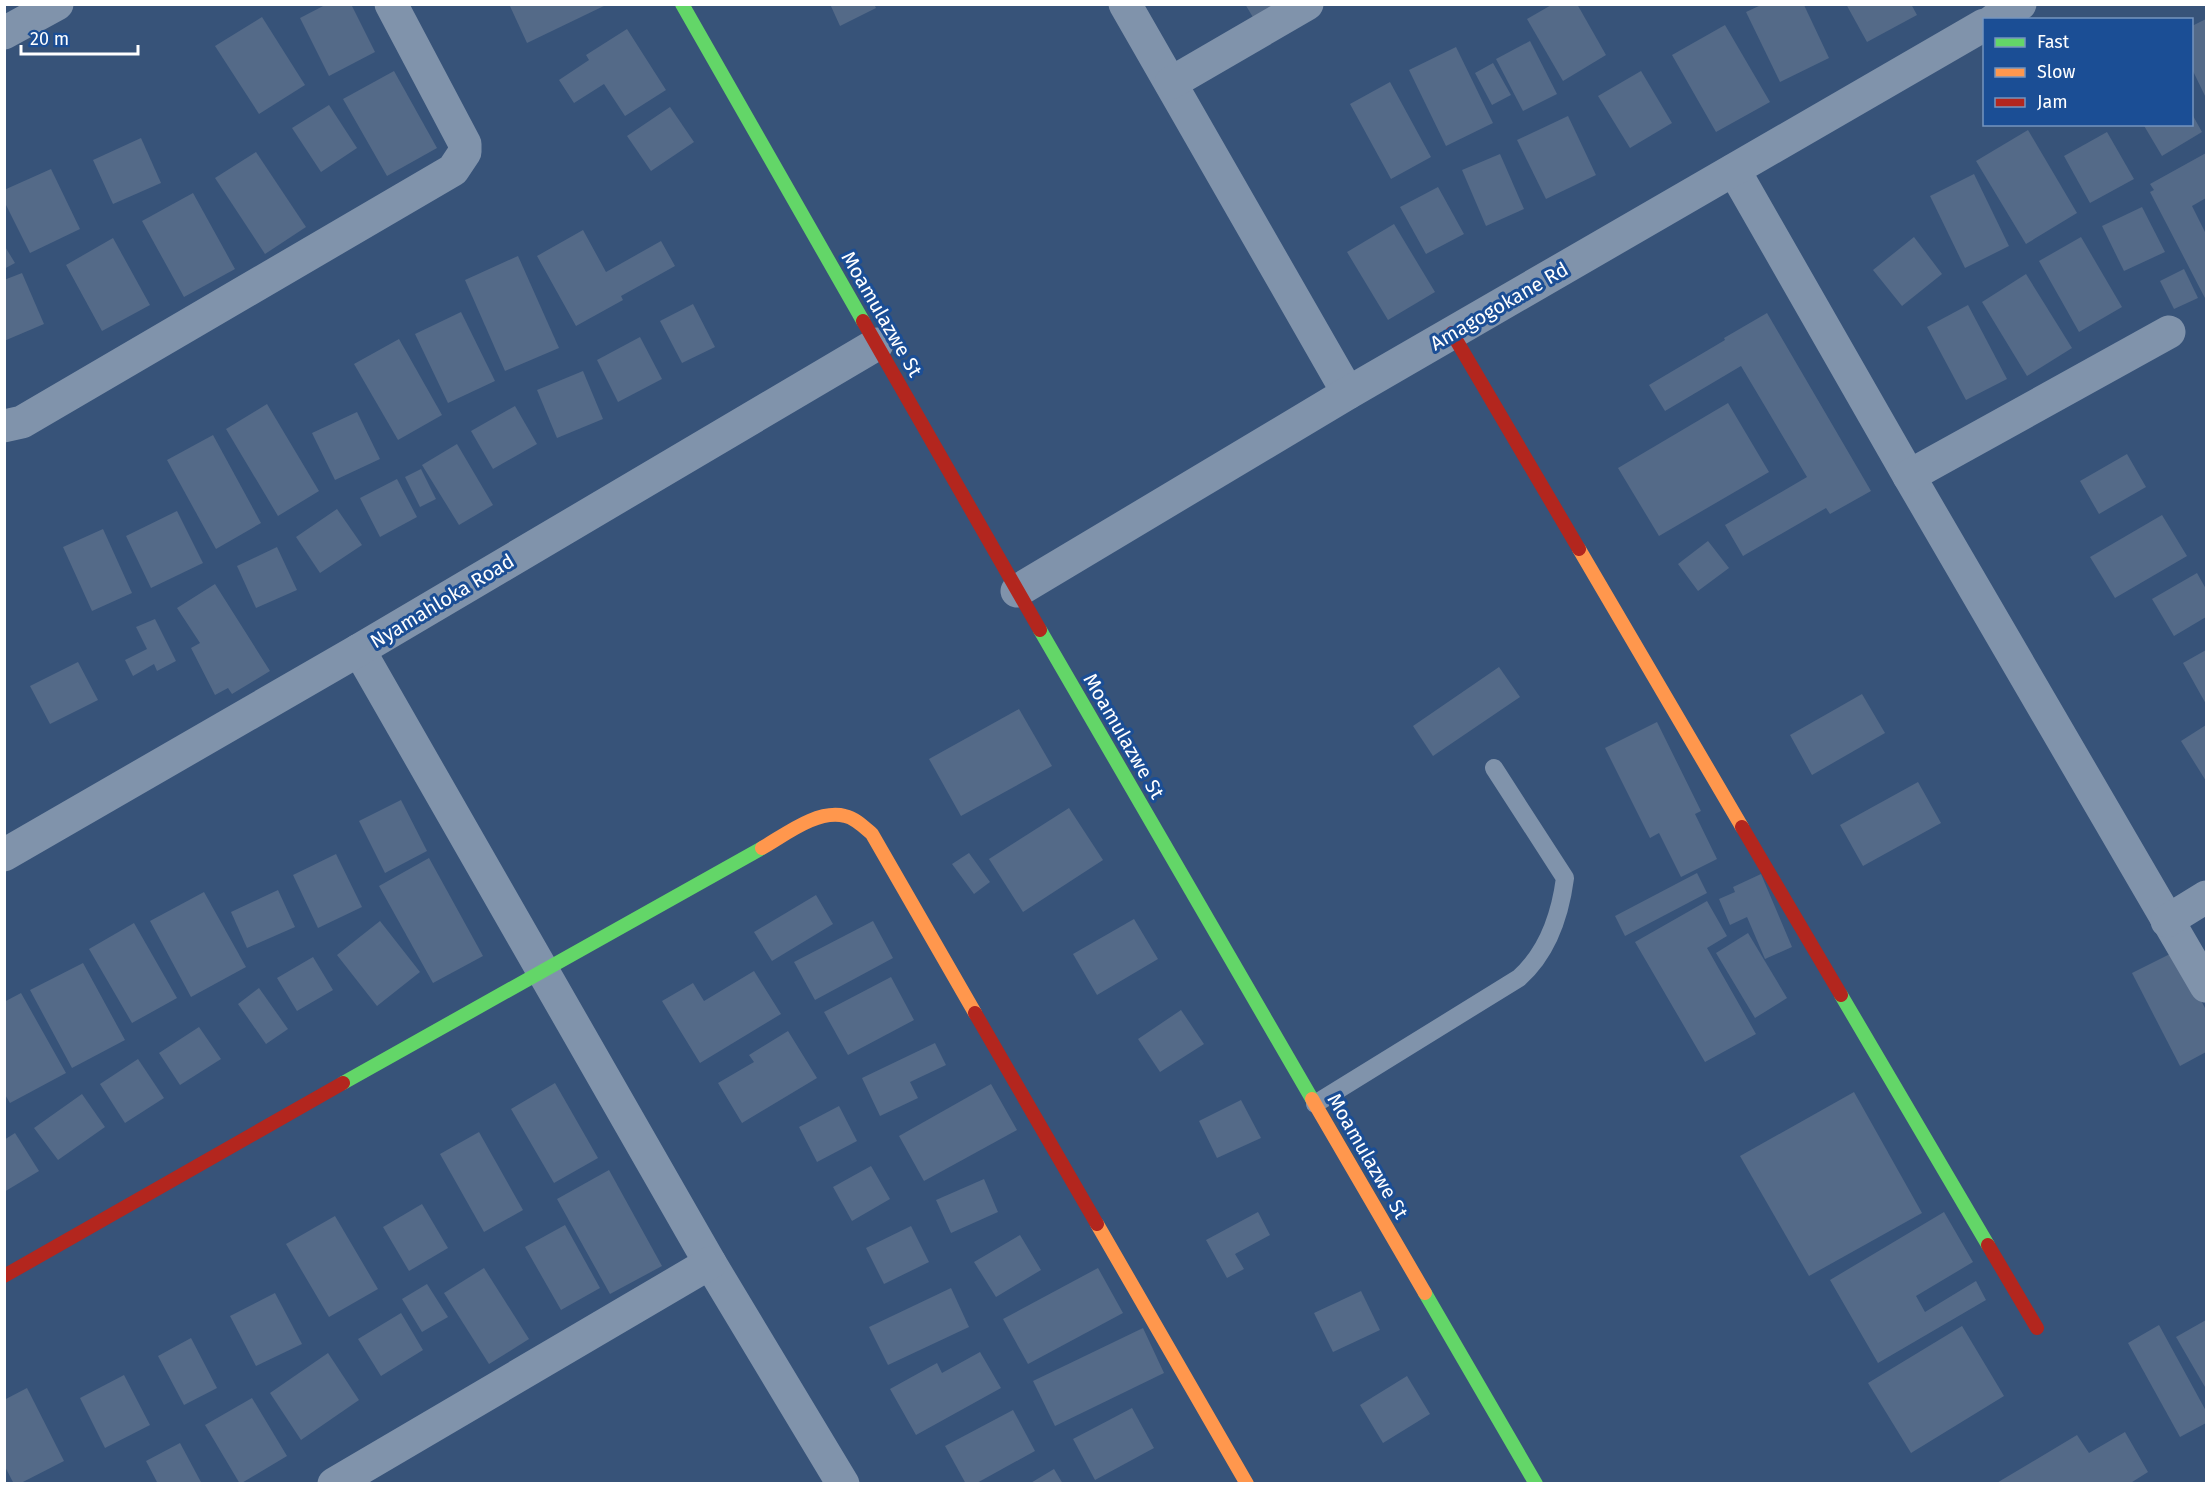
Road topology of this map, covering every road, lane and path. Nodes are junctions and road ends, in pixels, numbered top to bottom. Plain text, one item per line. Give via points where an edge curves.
1 (57, 4) edge
2 (391, 4) edge
3 (682, 4) edge
4 (1125, 4) edge
5 (1307, 4) edge
6 (2020, 4) edge
7 (1997, 18) edge
8 (1983, 26) edge
9 (4, 33) edge
10 (1171, 83) junction
11 (1734, 170) junction
12 (2169, 332) dead end
13 (1452, 333) junction
14 (878, 344) junction
15 (1348, 393) junction
16 (4, 426) edge
17 (1909, 476) junction
18 (1017, 591) junction
19 (359, 650) junction
20 (1494, 768) dead end
21 (4, 855) edge
22 (2206, 897) edge
23 (2167, 921) junction
24 (542, 970) junction
25 (2206, 986) edge
26 (1315, 1104) junction
27 (710, 1263) junction
28 (4, 1276) edge
29 (2037, 1328) dead end
30 (334, 1484) edge
31 (843, 1484) edge
32 (1247, 1484) edge
33 (1536, 1484) edge

1 - 9 street
2 - 16 street via 465,144 465,152 453,170 22,422
3 - 14 street, Moamulazwe St
4 - 10 street
5 - 10 street
6 - 7 street
8 - 11 street, Amagogokane Rd
10 - 15 street
11 - 13 street, Amagogokane Rd
11 - 17 street
12 - 17 street
13 - 15 street, Amagogokane Rd
13 - 29 street
14 - 18 street, Moamulazwe St
14 - 19 street, Nyamahloka Road
15 - 18 street, Amagogokane Rd
17 - 23 street
18 - 26 street, Moamulazwe St
19 - 21 street, Nyamahloka Road
19 - 24 street
20 - 26 lane via 1565,878 1561,908 1546,944 1533,966 1519,978
22 - 23 street
23 - 25 street
24 - 27 street
24 - 28 street
24 - 32 street via 814,819 836,814 854,818 872,834
26 - 33 street, Moamulazwe St
27 - 30 street
27 - 31 street

